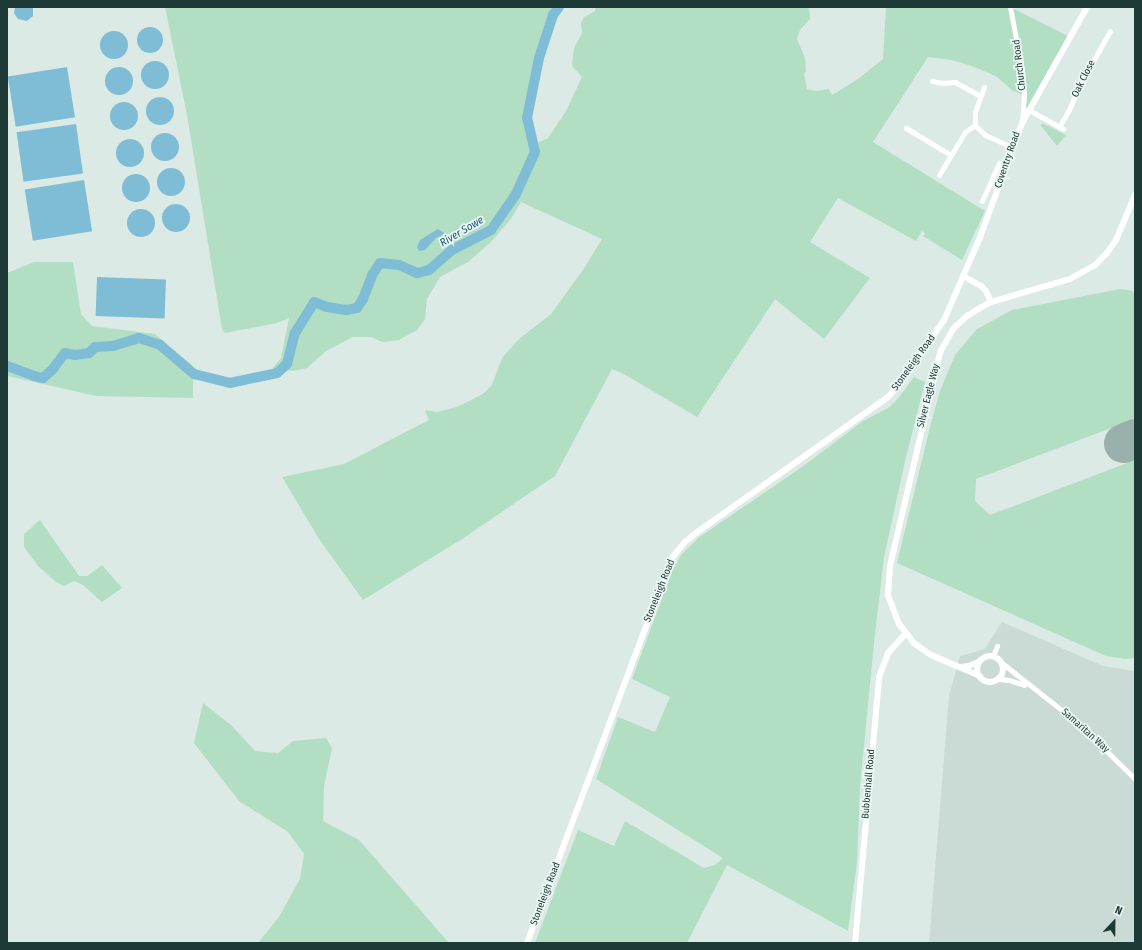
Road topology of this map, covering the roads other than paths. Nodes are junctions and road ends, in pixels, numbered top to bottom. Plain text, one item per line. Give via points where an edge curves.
1 (1010, 7) edge
2 (1087, 7) edge
3 (1110, 31) dead end
4 (932, 81) dead end
5 (984, 87) dead end
6 (980, 96) junction
7 (1029, 110) junction
8 (1022, 123) junction
9 (975, 125) junction
10 (906, 128) dead end
11 (1012, 147) junction
12 (951, 155) junction
13 (999, 163) dead end
14 (939, 175) dead end
15 (988, 187) junction
16 (997, 192) junction
17 (1135, 195) edge
18 (982, 201) dead end
19 (963, 276) junction
20 (992, 302) junction
21 (944, 320) joint
22 (905, 634) junction
23 (997, 646) dead end
24 (993, 656) junction
25 (980, 661) junction
26 (1002, 663) junction
27 (960, 667) junction
28 (980, 676) junction
29 (999, 679) junction
30 (1032, 688) junction
31 (1135, 778) edge
32 (528, 943) edge
33 (854, 943) edge

1 - 8 street, Church Road via 1022,70
2 - 7 street, Coventry Road
3 - 7 street, Oak Close via 1079,86 1061,128
4 - 6 street via 955,82
5 - 6 street
6 - 9 street via 974,115
7 - 8 street, Coventry Road
8 - 11 street, Coventry Road
9 - 11 street via 990,139
9 - 12 street via 965,132
10 - 12 street
11 - 16 street, Coventry Road
12 - 14 street
13 - 15 street
15 - 16 street
15 - 18 street
16 - 19 street, Coventry Road
17 - 20 street, Silver Eagle Way via 1116,240 1095,265 1070,279
19 - 20 street via 981,286
19 - 21 street, Coventry Road
20 - 22 street, Silver Eagle Way via 967,316 954,328 942,348 936,369 888,578 891,607
21 - 32 street, Stoneleigh Road via 902,382 886,398 696,533 674,554
22 - 27 street, Silver Eagle Way via 931,655
22 - 33 street, Bubbenhall Road via 888,654 879,677
23 - 24 street
24 - 25 street
24 - 26 street
25 - 27 street
25 - 28 street via 977,668
26 - 29 street via 1003,672
26 - 30 street, Samaritan Way
27 - 28 street, Silver Eagle Way
28 - 29 street via 988,682
29 - 30 street, Samaritan Way via 1018,682
30 - 31 street, Samaritan Way via 1078,723

